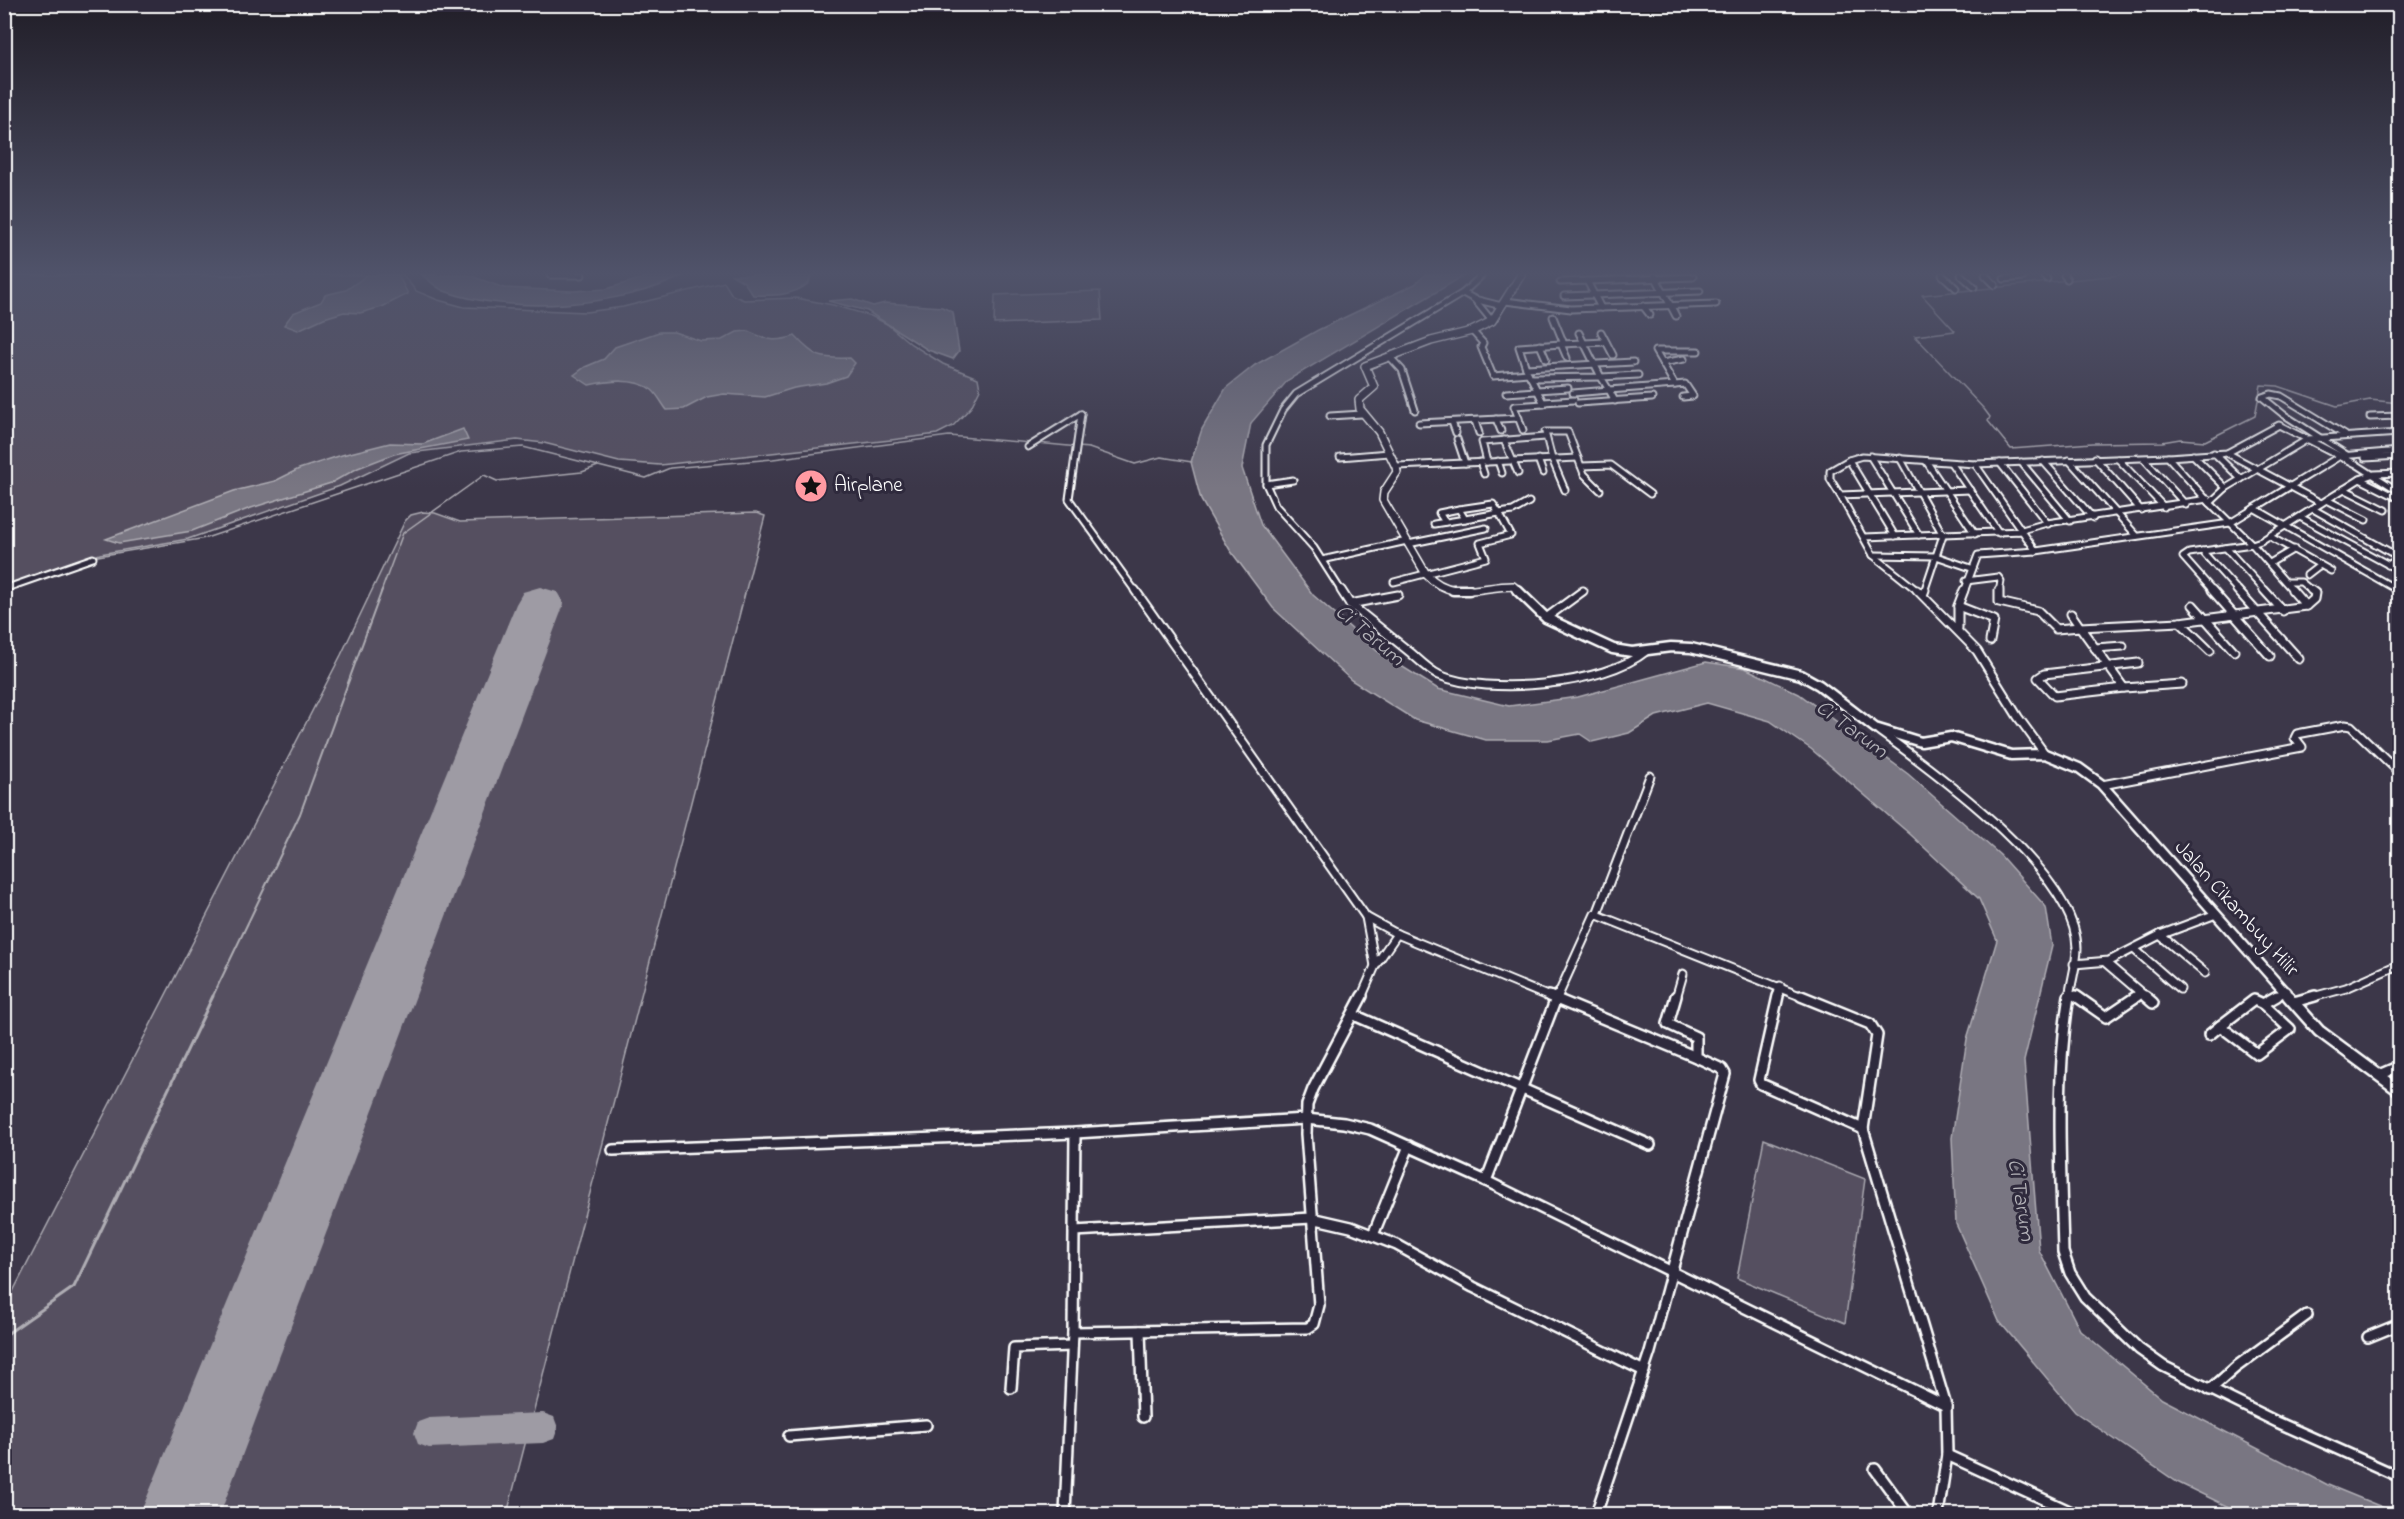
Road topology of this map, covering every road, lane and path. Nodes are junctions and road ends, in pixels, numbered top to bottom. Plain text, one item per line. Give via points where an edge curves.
1 (1541, 345) edge
2 (1374, 346) edge
3 (1417, 346) edge
4 (1481, 346) edge
5 (1525, 346) edge
6 (1563, 346) edge
7 (1585, 346) edge
8 (1608, 346) edge
9 (1698, 351) dead end
10 (1613, 355) dead end
11 (1389, 356) junction
12 (1567, 357) dead end
13 (1355, 358) junction
14 (1546, 359) dead end
15 (1684, 359) dead end
16 (1633, 362) dead end
17 (1594, 363) junction
18 (1662, 363) junction
19 (1365, 366) junction
20 (1529, 373) junction
21 (1638, 375) dead end
22 (1601, 377) junction
23 (1676, 385) junction
24 (1568, 388) dead end
25 (1537, 390) junction
26 (1609, 390) junction
27 (1506, 393) dead end
28 (1573, 393) dead end
29 (1683, 397) dead end
30 (1652, 398) dead end
31 (1614, 400) junction
32 (1543, 402) junction
33 (1415, 410) dead end
34 (1362, 414) junction
35 (1330, 416) dead end
36 (2400, 416) edge
37 (2370, 417) dead end
38 (1519, 418) junction
39 (1496, 419) junction
40 (1475, 421) junction
41 (1452, 422) junction
42 (1419, 423) dead end
43 (1523, 430) dead end
44 (1501, 431) dead end
45 (1479, 433) dead end
46 (2400, 433) edge
47 (2345, 435) junction
48 (1545, 437) junction
49 (2322, 437) junction
50 (2308, 439) junction
51 (1504, 440) junction
52 (1028, 447) dead end
53 (2400, 451) edge
54 (1389, 453) junction
55 (2214, 453) junction
56 (2227, 453) junction
57 (2193, 455) junction
58 (1870, 456) junction
59 (2400, 456) edge
60 (1340, 457) dead end
61 (2169, 457) junction
62 (2344, 457) junction
63 (1578, 458) junction
64 (1900, 458) junction
65 (2095, 458) junction
66 (1538, 459) junction
67 (1552, 459) junction
68 (2118, 459) junction
69 (2144, 459) junction
70 (1513, 460) junction
71 (1849, 460) junction
72 (2069, 460) junction
73 (1498, 461) junction
74 (1926, 461) junction
75 (2043, 461) junction
76 (1483, 462) junction
77 (2021, 462) junction
78 (1465, 463) junction
79 (1951, 463) junction
80 (2000, 463) junction
81 (1975, 464) junction
82 (1396, 466) junction
83 (1581, 466) junction
84 (2257, 469) junction
85 (1518, 472) dead end
86 (1502, 473) dead end
87 (1544, 473) dead end
88 (2400, 473) edge
89 (1484, 474) dead end
90 (2374, 474) junction
91 (2241, 479) junction
92 (2360, 479) junction
93 (1293, 480) dead end
94 (1266, 484) junction
95 (2289, 486) junction
96 (2226, 488) junction
97 (2344, 489) junction
98 (1565, 490) dead end
99 (1600, 490) dead end
100 (1970, 490) junction
101 (1948, 492) junction
102 (1919, 493) junction
103 (1650, 494) dead end
104 (1868, 494) junction
105 (1893, 494) junction
106 (1840, 495) junction
107 (2398, 495) edge
108 (2209, 500) junction
109 (2324, 501) junction
110 (1529, 502) dead end
111 (2185, 505) junction
112 (1479, 506) junction
113 (2165, 508) junction
114 (2254, 508) junction
115 (1459, 509) junction
116 (2313, 509) junction
117 (2386, 510) dead end
118 (2142, 511) junction
119 (1499, 513) junction
120 (2117, 513) junction
121 (1485, 515) junction
122 (2300, 517) junction
123 (2093, 518) junction
124 (1464, 519) junction
125 (2366, 520) dead end
126 (2070, 521) junction
127 (1445, 522) junction
128 (1434, 524) dead end
129 (2048, 524) junction
130 (2230, 524) junction
131 (2285, 526) junction
132 (1486, 528) dead end
133 (2021, 530) junction
134 (1999, 533) junction
135 (1975, 534) junction
136 (1919, 535) junction
137 (1943, 535) junction
138 (1895, 536) junction
139 (2137, 536) junction
140 (2269, 536) junction
141 (1864, 537) junction
142 (1407, 543) junction
143 (2252, 544) junction
144 (2226, 548) junction
145 (2294, 549) junction
146 (2036, 551) junction
147 (2202, 551) junction
148 (1873, 555) junction
149 (1936, 556) junction
150 (93, 558) dead end
151 (1322, 560) junction
152 (2270, 563) junction
153 (2320, 565) junction
154 (2388, 565) junction
155 (1971, 568) junction
156 (2331, 571) dead end
157 (2400, 571) edge
158 (1426, 574) junction
159 (2307, 575) dead end
160 (1966, 581) junction
161 (1394, 582) dead end
162 (2286, 582) junction
163 (2394, 588) dead end
164 (4, 589) edge
165 (1583, 591) dead end
166 (1923, 595) junction
167 (1398, 596) dead end
168 (1350, 604) junction
169 (2193, 605) dead end
170 (1958, 606) junction
171 (2306, 606) junction
172 (2283, 611) junction
173 (2071, 614) dead end
174 (2259, 614) junction
175 (2235, 617) junction
176 (1546, 618) junction
177 (2206, 619) junction
178 (2180, 622) junction
179 (2080, 627) junction
180 (1958, 628) junction
181 (1990, 642) dead end
182 (2123, 646) dead end
183 (2096, 648) junction
184 (1646, 651) junction
185 (2210, 651) dead end
186 (2234, 651) dead end
187 (2270, 656) dead end
188 (2299, 659) dead end
189 (2138, 663) dead end
190 (2109, 666) junction
191 (2182, 684) dead end
192 (2124, 688) junction
193 (1875, 728) junction
194 (2041, 754) junction
195 (2400, 773) edge
196 (1650, 776) dead end
197 (2102, 785) junction
198 (1597, 914) junction
199 (2216, 914) junction
200 (1366, 917) junction
201 (1397, 934) junction
202 (2160, 935) junction
203 (2134, 949) junction
204 (2106, 963) junction
205 (2074, 964) junction
206 (2400, 964) edge
207 (1375, 966) junction
208 (2205, 973) dead end
209 (1683, 974) dead end
210 (1780, 986) junction
211 (2180, 989) dead end
212 (2286, 991) junction
213 (2069, 994) junction
214 (2141, 994) junction
215 (1556, 999) junction
216 (2294, 1002) junction
217 (2153, 1004) dead end
218 (2263, 1004) junction
219 (1354, 1015) junction
220 (2220, 1026) junction
221 (2209, 1035) dead end
222 (1696, 1057) junction
223 (2400, 1066) edge
224 (2379, 1075) junction
225 (1521, 1087) junction
226 (2400, 1091) edge
227 (1306, 1119) junction
228 (1863, 1129) junction
229 (1076, 1133) junction
230 (1650, 1145) dead end
231 (1409, 1146) junction
232 (613, 1150) dead end
233 (1486, 1181) junction
234 (1312, 1218) junction
235 (1074, 1231) junction
236 (1373, 1236) junction
237 (1670, 1271) junction
238 (2307, 1316) dead end
239 (2400, 1324) edge
240 (1140, 1331) junction
241 (1072, 1332) junction
242 (2368, 1337) dead end
243 (1072, 1346) junction
244 (1644, 1371) junction
245 (1011, 1388) dead end
246 (2210, 1390) junction
247 (1946, 1406) junction
248 (1143, 1417) dead end
249 (926, 1425) dead end
250 (789, 1436) dead end
251 (1947, 1455) junction
252 (1875, 1469) dead end
253 (2400, 1477) edge
254 (1065, 1515) edge
255 (1596, 1515) edge
256 (1908, 1515) edge
257 (1938, 1515) edge
258 (2076, 1515) edge

1 - 14 street
2 - 13 street
3 - 11 street
4 - 20 street via 1493,376
5 - 20 street via 1518,347
6 - 12 street
7 - 17 street
8 - 10 street
9 - 18 street via 1655,351
11 - 19 street
11 - 33 street via 1402,370
13 - 19 street
13 - 94 street via 1290,399 1266,446
15 - 18 street
16 - 17 street
17 - 20 street
17 - 22 street
18 - 23 street
19 - 34 street via 1374,387 1358,401
20 - 22 street via 1565,376 1569,380
20 - 25 street
21 - 22 street
22 - 26 street
23 - 26 street
23 - 29 street via 1685,384 1693,396
24 - 25 street
25 - 27 street
25 - 32 street
26 - 28 street
26 - 31 street
30 - 31 street
31 - 32 street
32 - 38 street via 1514,406
34 - 35 street
34 - 54 street via 1376,426
36 - 37 street
38 - 39 street
38 - 43 street
39 - 40 street
39 - 44 street
40 - 41 street
40 - 45 street
41 - 42 street
41 - 78 street
46 - 47 street
47 - 49 street
47 - 49 street via 2281,396 2262,397
48 - 51 street
48 - 63 street via 1546,431 1568,432
48 - 67 street
49 - 50 street
49 - 62 street
50 - 56 street via 2275,425
50 - 62 street
50 - 84 street
51 - 70 street
51 - 76 street via 1481,442
52 - 200 street via 1081,414 1069,500
53 - 62 street
54 - 60 street
54 - 82 street
55 - 56 street
55 - 57 street
55 - 91 street
56 - 84 street
57 - 61 street
57 - 96 street
58 - 64 street
58 - 71 street
58 - 105 street
59 - 62 street
61 - 69 street
61 - 108 street
62 - 90 street
62 - 95 street
63 - 67 street
63 - 83 street
64 - 74 street
64 - 102 street
65 - 68 street
65 - 72 street
65 - 118 street
66 - 67 street
66 - 70 street
66 - 87 street
67 - 98 street
68 - 69 street
68 - 113 street
69 - 111 street
70 - 73 street
70 - 85 street
71 - 104 street
71 - 106 street via 1830,471 1830,479
72 - 75 street
72 - 120 street
73 - 76 street
73 - 86 street
74 - 79 street
74 - 101 street
75 - 77 street
75 - 123 street
76 - 78 street
76 - 89 street
77 - 80 street
77 - 126 street
78 - 82 street
79 - 81 street
79 - 100 street
80 - 81 street
80 - 129 street
81 - 133 street
82 - 142 street via 1397,472 1383,500
83 - 99 street
83 - 103 street via 1611,465
84 - 91 street
84 - 95 street
88 - 90 street
90 - 92 street
90 - 107 street
91 - 96 street
92 - 97 street
92 - 107 street
93 - 94 street
94 - 151 street via 1276,506
95 - 109 street
95 - 114 street
96 - 108 street
97 - 109 street
97 - 117 street
100 - 101 street
100 - 134 street
101 - 102 street
101 - 135 street
102 - 105 street
102 - 137 street
104 - 105 street
104 - 106 street
104 - 138 street
105 - 136 street
106 - 141 street
108 - 111 street
108 - 130 street
109 - 116 street
109 - 125 street
110 - 119 street
111 - 113 street
112 - 115 street
112 - 119 street via 1493,504
112 - 121 street
113 - 118 street
114 - 130 street
114 - 131 street
115 - 124 street
115 - 127 street via 1439,513
116 - 122 street
116 - 154 street via 2397,556
118 - 120 street
119 - 121 street
119 - 158 street via 1511,535 1480,543 1486,558
120 - 123 street
120 - 139 street
121 - 124 street
122 - 131 street
122 - 154 street
123 - 126 street
124 - 127 street
126 - 129 street
127 - 128 street
129 - 133 street
130 - 139 street
130 - 143 street
131 - 140 street
131 - 163 street
132 - 142 street
133 - 134 street
133 - 146 street
134 - 135 street
135 - 137 street
136 - 137 street
136 - 138 street
137 - 149 street
138 - 141 street
139 - 146 street
140 - 143 street
140 - 145 street
141 - 148 street
142 - 151 street
142 - 158 street
143 - 144 street
143 - 152 street
144 - 147 street
144 - 172 street
145 - 152 street
145 - 153 street
146 - 155 street via 1981,554 1975,557
147 - 174 street
147 - 175 street via 2182,557
148 - 149 street
148 - 166 street
149 - 155 street
149 - 166 street
150 - 164 street
151 - 168 street
152 - 162 street
153 - 156 street
153 - 159 street
154 - 157 street
155 - 160 street
158 - 161 street
158 - 176 street via 1439,588 1450,590 1516,587
160 - 170 street
160 - 179 street via 1998,577 2000,602 2038,611 2056,629
162 - 171 street
162 - 171 street via 2301,582 2315,594
165 - 176 street
166 - 180 street
167 - 168 street
168 - 184 street via 1437,674 1476,685 1522,686 1596,674 1628,664
169 - 177 street
170 - 180 street
170 - 181 street via 1994,620
171 - 172 street
172 - 174 street
173 - 179 street
174 - 175 street
174 - 188 street
175 - 177 street
175 - 187 street
176 - 184 street via 1613,649
177 - 178 street
177 - 186 street
178 - 179 street
178 - 185 street
179 - 183 street
180 - 194 street via 1977,651
182 - 183 street
183 - 190 street
184 - 193 street via 1691,648 1801,675
189 - 190 street
190 - 192 street
190 - 192 street via 2038,678 2055,696
191 - 192 street
193 - 194 street via 1921,742 1951,737 2006,754
193 - 205 street via 1983,811 2045,879 2068,911 2077,938
194 - 197 street, Jalan Cikambuy Hilir via 2079,768
195 - 197 street via 2351,726 2345,725 2297,734 2295,738 2302,747
196 - 198 street
197 - 199 street, Jalan Cikambuy Hilir
198 - 210 street
198 - 215 street
199 - 202 street
199 - 212 street, Jalan Cikambuy Hilir
200 - 201 street
200 - 207 street
201 - 207 street
201 - 215 street
202 - 203 street
202 - 208 street
203 - 204 street
203 - 211 street
204 - 205 street
204 - 214 street
205 - 213 street
206 - 216 street via 2346,988
207 - 219 street
209 - 222 street via 1668,1024 1696,1037
210 - 228 street via 1874,1028
210 - 228 street via 1761,1084
212 - 216 street, Jalan Cikambuy Hilir
212 - 218 street
213 - 214 street via 2106,1017
213 - 246 street via 2060,1084 2065,1262 2085,1297 2139,1349 2174,1373
214 - 217 street
215 - 222 street
215 - 225 street
216 - 224 street, Jalan Cikambuy Hilir via 2319,1031
218 - 220 street via 2253,1001
218 - 220 street via 2291,1032 2257,1054
219 - 225 street
219 - 227 street via 1313,1089
220 - 221 street
222 - 237 street via 1725,1074
223 - 224 street
224 - 226 street, Jalan Cikambuy Hilir
225 - 230 street
225 - 233 street
227 - 229 street
227 - 231 street via 1370,1129
227 - 234 street
228 - 247 street
229 - 232 street
229 - 235 street
231 - 233 street
231 - 236 street
233 - 237 street
234 - 235 street
234 - 236 street
234 - 240 street via 1319,1305 1314,1326
235 - 241 street
236 - 244 street
237 - 244 street
237 - 247 street
238 - 246 street
239 - 242 street
240 - 241 street
240 - 248 street
241 - 243 street
243 - 245 street via 1016,1346
243 - 254 street
244 - 255 street
246 - 253 street
247 - 251 street
249 - 250 street
251 - 257 street
251 - 258 street
252 - 256 street

